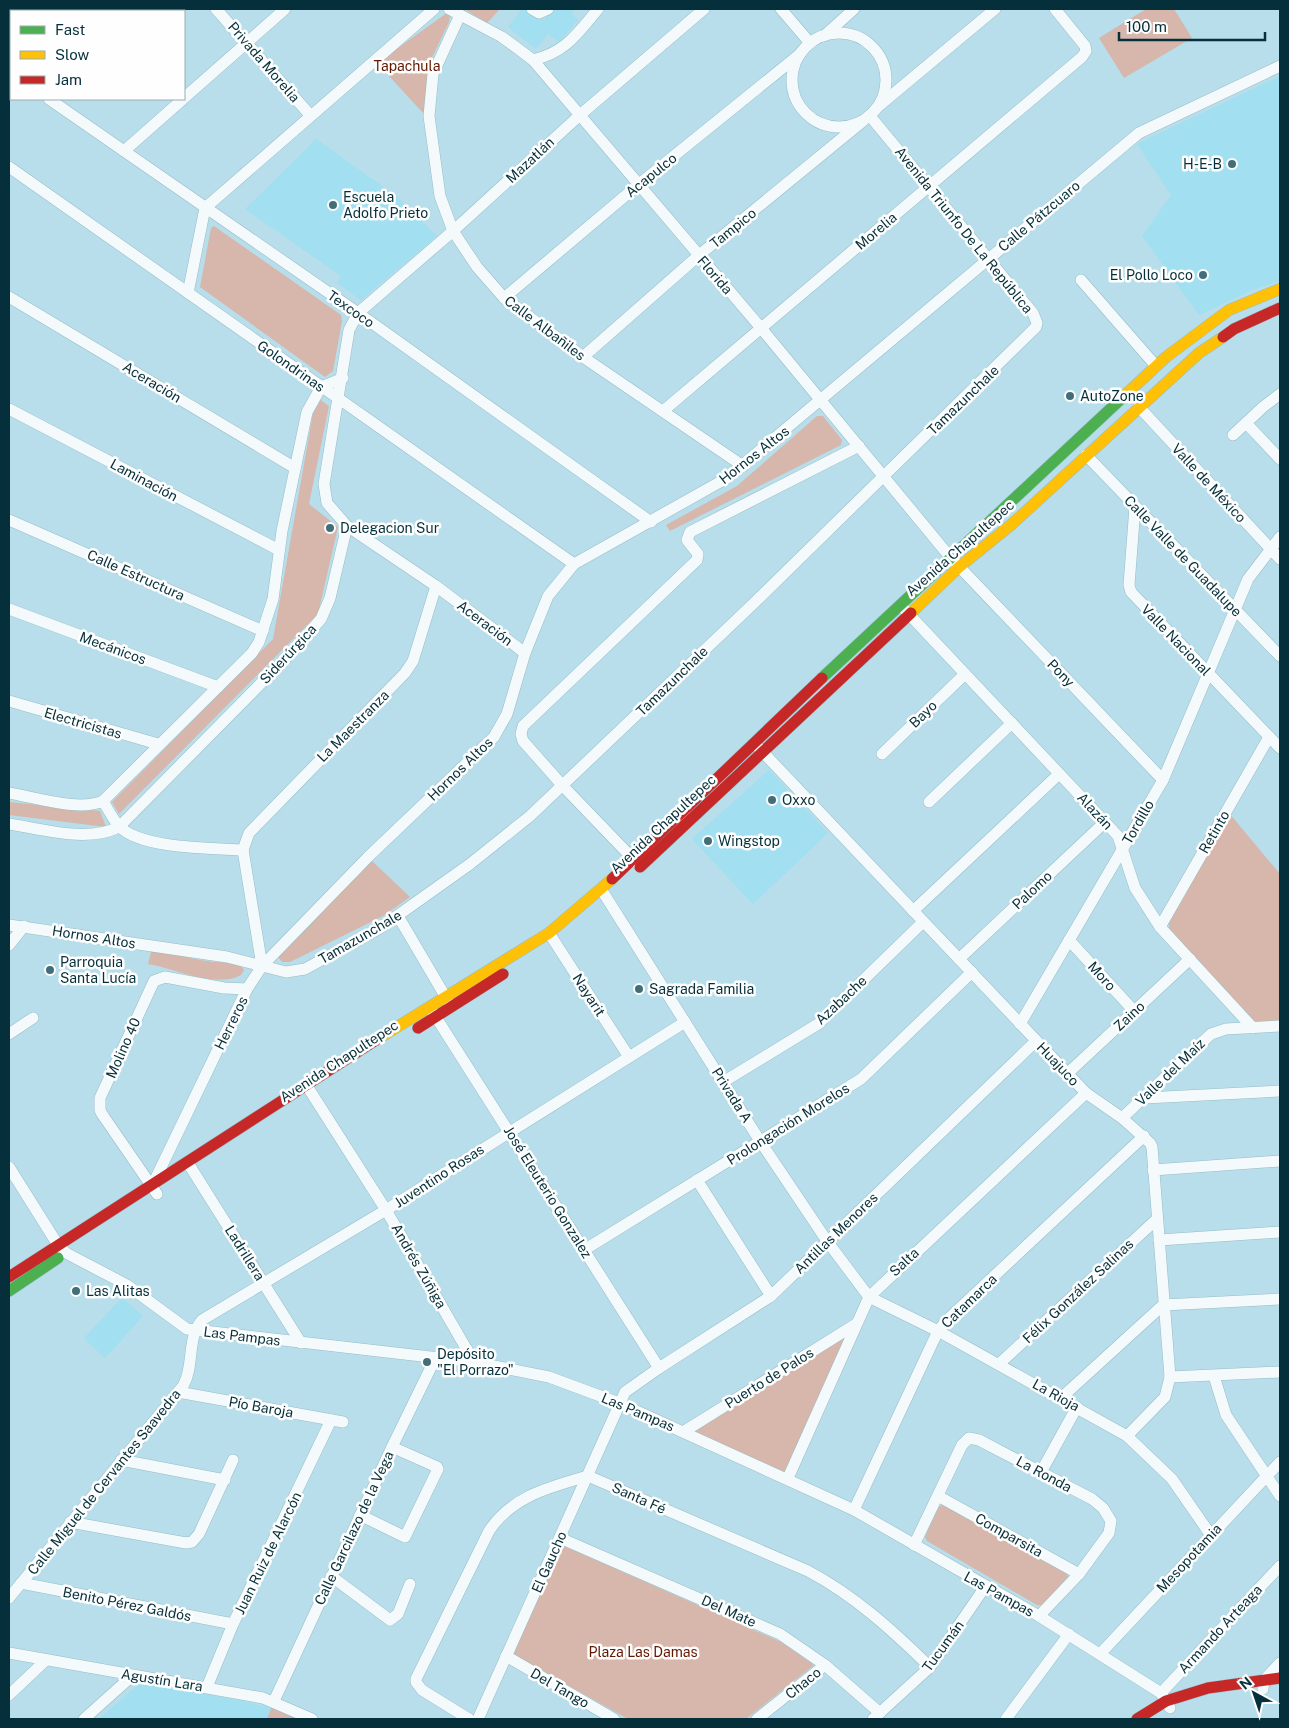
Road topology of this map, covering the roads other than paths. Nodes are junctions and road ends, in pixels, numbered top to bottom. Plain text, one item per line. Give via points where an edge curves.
1 (216, 9) edge
2 (286, 9) edge
3 (434, 9) edge
4 (449, 9) edge
5 (532, 9) edge
6 (548, 9) edge
7 (598, 9) edge
8 (704, 9) edge
9 (782, 9) edge
10 (854, 9) edge
11 (995, 9) edge
12 (1054, 9) edge
13 (460, 15) junction
14 (824, 36) junction
15 (247, 43) junction
16 (810, 43) junction
17 (800, 54) junction
18 (533, 60) junction
19 (1280, 66) edge
20 (185, 98) edge
21 (50, 100) edge
22 (183, 100) edge
23 (879, 106) junction
24 (580, 115) junction
25 (311, 116) junction
26 (866, 118) junction
27 (124, 151) junction
28 (9, 167) edge
29 (638, 185) junction
30 (928, 186) junction
31 (205, 208) junction
32 (453, 231) junction
33 (698, 256) junction
34 (988, 258) junction
35 (1081, 280) dead end
36 (1280, 289) edge
37 (188, 293) junction
38 (9, 297) edge
39 (504, 298) junction
40 (1280, 308) edge
41 (358, 314) junction
42 (1037, 323) joint
43 (761, 328) junction
44 (582, 357) junction
45 (1166, 357) junction
46 (1156, 366) junction
47 (1182, 368) junction
48 (343, 378) junction
49 (321, 387) junction
50 (1280, 394) edge
51 (339, 400) junction
52 (821, 401) junction
53 (1139, 407) junction
54 (9, 409) edge
55 (663, 411) junction
56 (1246, 423) junction
57 (1233, 435) dead end
58 (859, 446) junction
59 (1086, 455) junction
60 (1280, 459) edge
61 (742, 466) junction
62 (295, 468) junction
63 (884, 476) junction
64 (1135, 507) junction
65 (9, 520) edge
66 (651, 522) junction
67 (347, 526) junction
68 (1280, 537) edge
69 (1271, 549) junction
70 (279, 550) junction
71 (950, 557) junction
72 (1280, 559) edge
73 (574, 564) junction
74 (958, 567) junction
75 (436, 586) junction
76 (900, 604) junction
77 (9, 609) edge
78 (1235, 610) junction
79 (908, 613) junction
80 (263, 631) junction
81 (525, 653) junction
82 (1280, 656) edge
83 (965, 674) junction
84 (1209, 675) junction
85 (218, 687) junction
86 (9, 701) edge
87 (1012, 723) junction
88 (1269, 737) junction
89 (158, 744) junction
90 (758, 747) junction
91 (1280, 748) edge
92 (882, 754) dead end
93 (1059, 774) junction
94 (1163, 780) junction
95 (562, 785) junction
96 (9, 793) edge
97 (103, 801) junction
98 (928, 802) dead end
99 (1105, 822) junction
100 (9, 824) edge
101 (119, 827) junction
102 (1124, 848) junction
103 (243, 850) junction
104 (636, 862) junction
105 (604, 893) junction
106 (913, 910) junction
107 (398, 916) junction
108 (923, 922) junction
109 (9, 925) edge
110 (24, 926) junction
111 (1160, 927) junction
112 (551, 937) junction
113 (1069, 940) junction
114 (9, 945) edge
115 (959, 959) junction
116 (1190, 959) junction
117 (262, 966) junction
118 (972, 972) junction
119 (247, 990) junction
120 (445, 996) junction
121 (452, 1007) junction
122 (433, 1011) junction
123 (1134, 1011) junction
124 (33, 1018) dead end
125 (685, 1022) junction
126 (1020, 1024) junction
127 (1280, 1026) edge
128 (1253, 1028) junction
129 (9, 1034) edge
130 (1036, 1041) junction
131 (386, 1048) dead end
132 (629, 1057) junction
133 (1067, 1074) junction
134 (723, 1082) junction
135 (313, 1091) junction
136 (1280, 1092) edge
137 (1086, 1093) junction
138 (1145, 1098) junction
139 (1122, 1118) junction
140 (510, 1131) junction
141 (1144, 1136) junction
142 (760, 1141) junction
143 (1280, 1161) edge
144 (9, 1167) edge
145 (191, 1167) junction
146 (1153, 1170) junction
147 (697, 1180) junction
148 (155, 1190) junction
149 (386, 1210) junction
150 (1157, 1218) junction
151 (1280, 1232) edge
152 (1159, 1240) junction
153 (827, 1242) junction
154 (62, 1249) junction
155 (584, 1250) junction
156 (9, 1277) edge
157 (264, 1282) junction
158 (9, 1291) edge
159 (771, 1296) junction
160 (869, 1297) junction
161 (1280, 1300) edge
162 (1163, 1305) junction
163 (856, 1324) junction
164 (194, 1330) junction
165 (938, 1331) junction
166 (300, 1343) junction
167 (436, 1357) junction
168 (474, 1362) junction
169 (999, 1364) junction
170 (659, 1368) junction
171 (1280, 1372) edge
172 (1170, 1376) junction
173 (1214, 1376) junction
174 (178, 1392) junction
175 (1061, 1398) junction
176 (619, 1403) junction
177 (1078, 1407) junction
178 (330, 1420) junction
179 (343, 1422) dead end
180 (683, 1432) junction
181 (1128, 1436) junction
182 (392, 1447) junction
183 (122, 1460) junction
184 (233, 1460) dead end
185 (1280, 1462) edge
186 (1041, 1472) junction
187 (588, 1476) junction
188 (1267, 1476) junction
189 (788, 1478) junction
190 (225, 1480) junction
191 (938, 1496) junction
192 (1280, 1496) edge
193 (854, 1510) junction
194 (360, 1515) junction
195 (70, 1522) junction
196 (1210, 1534) junction
197 (560, 1538) junction
198 (914, 1545) junction
199 (1280, 1566) edge
200 (1080, 1574) junction
201 (332, 1576) junction
202 (21, 1584) junction
203 (410, 1584) dead end
204 (985, 1587) junction
205 (9, 1598) edge
206 (1039, 1616) junction
207 (234, 1624) junction
208 (1069, 1634) junction
209 (9, 1653) edge
210 (1100, 1654) junction
211 (506, 1656) junction
212 (45, 1661) junction
213 (1280, 1663) edge
214 (825, 1665) junction
215 (930, 1667) junction
216 (132, 1676) junction
217 (1280, 1678) edge
218 (1264, 1684) junction
219 (1280, 1686) edge
220 (207, 1687) junction
221 (9, 1694) edge
222 (274, 1701) junction
223 (1166, 1701) junction
224 (876, 1716) edge
225 (84, 1719) edge
226 (312, 1719) edge
227 (469, 1719) edge
228 (478, 1719) edge
229 (614, 1719) edge
230 (757, 1719) edge
231 (1006, 1719) edge
232 (1137, 1719) edge
233 (1150, 1719) edge

1 - 15 street, Privada Morelia
2 - 15 street
3 - 25 street
4 - 13 street, Florida
5 - 6 street via 539,13
7 - 18 street via 568,44 551,56
8 - 24 street, Mazatlán
9 - 16 street
10 - 14 street
11 - 23 street
12 - 30 street, Morelia via 1083,43 1086,51 1082,57
13 - 18 street, Florida via 502,37
13 - 32 street, Calle Albañiles via 433,74 429,108 440,196
14 - 16 street
14 - 23 street via 838,33 853,35 876,51 886,78
15 - 20 street
15 - 25 street, Privada Morelia
16 - 17 street
17 - 26 street via 792,78 795,96 804,113 814,121 832,127 851,126
17 - 29 street, Acapulco
18 - 24 street, Florida
19 - 34 street, Calle Pátzcuaro via 1139,133
21 - 27 street, Texcoco
22 - 27 street
23 - 26 street
24 - 29 street, Florida
24 - 32 street, Mazatlán
25 - 31 street
26 - 30 street, Avenida Triunfo De La República
26 - 33 street, Tampico
27 - 31 street, Texcoco
28 - 37 street, Golondrinas
29 - 33 street, Florida
29 - 39 street, Acapulco
30 - 34 street, Avenida Triunfo De La República
30 - 43 street, Morelia
31 - 37 street
31 - 41 street, Texcoco
32 - 39 street, Calle Albañiles via 477,267
32 - 41 street, Mazatlán
33 - 43 street, Florida
33 - 44 street, Tampico
34 - 42 street, Avenida Triunfo De La República via 1034,314
34 - 52 street, Calle Pátzcuaro
35 - 46 street
36 - 45 main road, Avenida Chapultepec via 1224,313
37 - 49 street, Golondrinas
38 - 62 street, Aceración
39 - 44 street, Calle Albañiles
40 - 47 main road, Avenida Chapultepec via 1234,329
41 - 48 street via 349,330
41 - 66 street, Texcoco
42 - 63 street, Tamazunchale via 1033,332
43 - 52 street, Florida
43 - 55 street, Morelia
44 - 55 street, Calle Albañiles
45 - 46 main road, Avenida Chapultepec
45 - 47 main road via 1169,366
46 - 53 main road via 1157,380
46 - 71 main road, Avenida Chapultepec
47 - 53 main road, Avenida Chapultepec
48 - 49 street
48 - 51 street
49 - 51 street, Golondrinas
49 - 62 street, Siderúrgica via 307,412
50 - 56 street
51 - 67 street via 324,494 332,511
51 - 73 street, Golondrinas
52 - 58 street, Florida
52 - 61 street, Hornos Altos
53 - 59 main road, Avenida Chapultepec
53 - 69 street, Valle de México
54 - 70 street, Laminación
55 - 61 street, Calle Albañiles
56 - 57 street
56 - 60 street
58 - 63 street, Florida
58 - 95 street via 690,532 687,540 698,554 697,560 521,730 523,741
59 - 64 street, Calle Valle de Guadalupe
59 - 74 main road, Avenida Chapultepec via 1012,524
61 - 66 street, Hornos Altos
62 - 70 street, Siderúrgica
63 - 71 street, Florida
63 - 95 street, Tamazunchale
64 - 78 street, Calle Valle de Guadalupe
64 - 84 street, Valle Nacional via 1130,589
65 - 80 street, Calle Estructura
66 - 73 street, Hornos Altos
67 - 75 street, Aceración
67 - 101 street, Siderúrgica via 330,598 321,619
68 - 69 street
69 - 72 street, Valle de México
69 - 78 street via 1248,579
70 - 80 street, Siderúrgica via 273,599
71 - 74 street, Florida
71 - 76 main road, Avenida Chapultepec
73 - 81 street, Hornos Altos via 548,596
74 - 79 main road, Avenida Chapultepec
74 - 94 street, Pony
75 - 81 street, Aceración
75 - 103 street, La Maestranza via 413,661 406,673 259,821 249,833
76 - 79 street, Alazán
76 - 90 main road, Avenida Chapultepec
77 - 85 street, Mecánicos
78 - 82 street, Calle Valle de Guadalupe
78 - 84 street, Tordillo
79 - 83 street, Alazán
79 - 90 main road, Avenida Chapultepec
80 - 85 street, Siderúrgica via 252,653
81 - 117 street, Hornos Altos via 507,714 494,737 368,857
83 - 87 street, Alazán
83 - 92 street, Bayo
84 - 88 street, Valle Nacional
84 - 94 street, Tordillo
85 - 89 street, Siderúrgica
86 - 89 street, Electricistas
87 - 93 street, Alazán
87 - 98 street
88 - 91 street, Valle Nacional
88 - 111 street, Retinto
89 - 97 street, Siderúrgica
90 - 104 main road, Avenida Chapultepec
90 - 106 street, Huajuco
93 - 99 street, Alazán
93 - 106 street
94 - 102 street, Tordillo
95 - 104 street
95 - 107 street, Tamazunchale via 530,816 470,864
96 - 97 street via 81,806
97 - 101 street
99 - 102 street, Alazán
99 - 115 street, Palomo
100 - 101 street, Siderúrgica via 90,834 107,833
101 - 103 street via 134,837 154,843
102 - 111 street, Alazán via 1135,888
102 - 113 street, Tordillo
103 - 117 street
104 - 105 main road, Avenida Chapultepec
105 - 112 main road, Avenida Chapultepec
105 - 125 street, Privada A
106 - 108 street, Huajuco
107 - 117 street, Tamazunchale via 305,968 286,972
107 - 120 street
108 - 115 street, Huajuco
108 - 134 street, Azabache via 818,1024
109 - 110 street, Hornos Altos
110 - 114 street
110 - 117 street, Hornos Altos via 227,957
111 - 116 street, Alazán
112 - 120 main road
112 - 121 main road, Avenida Chapultepec
112 - 132 street, Nayarit
113 - 123 street, Moro
113 - 126 street, Tordillo
115 - 118 street, Huajuco
116 - 123 street, Zaino
116 - 128 street, Alazán
117 - 119 street, Herreros
118 - 126 street, Huajuco
118 - 142 street, Prolongación Morelos via 861,1079
119 - 148 street, Herreros
119 - 148 street, Molino 40 via 165,977 151,985 99,1104 102,1114
120 - 121 street
120 - 122 main road
121 - 122 main road, Avenida Chapultepec
122 - 131 main road, Avenida Chapultepec
122 - 135 main road, Avenida Chapultepec
122 - 140 street, José Eleuterio Gonzalez
123 - 133 street, Zaino
124 - 129 street
125 - 132 street, Juventino Rosas
125 - 134 street, Privada A
126 - 130 street, Huajuco
127 - 128 street, Valle del Maíz
128 - 138 street, Valle del Maíz via 1226,1029 1211,1034
130 - 133 street, Huajuco
130 - 153 street, Antillas Menores
132 - 140 street, Juventino Rosas
133 - 137 street, Huajuco
134 - 142 street, Privada A
135 - 145 main road, Avenida Chapultepec
135 - 149 street, Andrés Zúñiga
136 - 138 street
137 - 139 street, Huajuco
137 - 160 street, Salta
138 - 139 street, Valle del Maíz
139 - 141 street, Huajuco
140 - 149 street, Juventino Rosas
140 - 155 street, José Eleuterio Gonzalez
141 - 146 street, Huajuco via 1152,1147
141 - 165 street, Catamarca
142 - 147 street, Prolongación Morelos
142 - 153 street, Privada A
143 - 146 street
144 - 154 street
145 - 148 main road, Avenida Chapultepec
145 - 157 street, Ladrillera
146 - 150 street, Huajuco
147 - 155 street, Prolongación Morelos
147 - 159 street
148 - 154 main road, Avenida Chapultepec
149 - 157 street, Juventino Rosas
149 - 168 street, Andrés Zúñiga
150 - 152 street, Huajuco
150 - 169 street, Félix González Salinas
151 - 152 street
152 - 162 street, Huajuco
153 - 159 street, Antillas Menores
153 - 160 street, Privada A
154 - 156 main road
154 - 158 main road, Avenida Chapultepec
154 - 164 street, Las Pampas via 126,1285 179,1325
155 - 170 street, José Eleuterio Gonzalez
157 - 164 street, Juventino Rosas via 210,1314
157 - 166 street, Ladrillera
159 - 170 street, Antillas Menores
160 - 163 street, Salta
160 - 165 street, La Rioja
161 - 162 street
162 - 172 street, Huajuco
162 - 175 street
163 - 180 street, Puerto de Palos
163 - 189 street, Salta
164 - 166 street, Las Pampas
164 - 174 street, Calle Miguel de Cervantes Saavedra via 188,1373
165 - 169 street, La Rioja
165 - 193 street, Catamarca
166 - 167 street, Las Pampas
167 - 168 street, Las Pampas
167 - 182 street, Calle Garcilazo de la Vega
168 - 176 street, Las Pampas via 549,1377
169 - 175 street, La Rioja
170 - 176 street, Antillas Menores via 629,1389
171 - 173 street
172 - 173 street
172 - 181 street, Huajuco via 1165,1397
173 - 188 street via 1226,1415
174 - 178 street, Pío Baroja
174 - 183 street, Calle Miguel de Cervantes Saavedra
175 - 177 street, La Rioja
176 - 180 street, Las Pampas
176 - 187 street, El Gaucho
177 - 181 street, La Rioja
177 - 186 street
178 - 179 street, Pío Baroja
178 - 207 street, Juan Ruiz de Alarcón
180 - 189 street, Las Pampas
181 - 196 street, La Rioja via 1172,1479
182 - 194 street, Calle Garcilazo de la Vega
182 - 194 street via 438,1469 405,1538
183 - 190 street
183 - 195 street, Calle Miguel de Cervantes Saavedra
184 - 190 street
185 - 188 street, Mesopotamia
186 - 191 street, La Ronda via 969,1438 962,1445
186 - 200 street, La Ronda via 1092,1499 1111,1521 1109,1533
187 - 197 street, El Gaucho
187 - 215 street, Santa Fé via 808,1571 840,1588 882,1620
187 - 227 street via 527,1496 496,1519 489,1530 416,1682 422,1690
188 - 192 street
188 - 196 street, Mesopotamia
189 - 193 street, Las Pampas
190 - 195 street via 192,1542
191 - 198 street, La Ronda
191 - 200 street, Comparsita
193 - 198 street, Las Pampas
194 - 201 street, Calle Garcilazo de la Vega
195 - 202 street, Calle Miguel de Cervantes Saavedra
196 - 210 street, Mesopotamia
197 - 211 street, El Gaucho
197 - 214 street, Del Mate via 780,1634
198 - 204 street, Las Pampas
199 - 223 street, Armando Arteaga
200 - 206 street, La Ronda
201 - 203 street via 390,1620 398,1614
201 - 222 street, Calle Garcilazo de la Vega
202 - 205 street, Calle Miguel de Cervantes Saavedra
202 - 207 street, Benito Pérez Galdós
204 - 206 street, Las Pampas
204 - 215 street, Tucumán
206 - 208 street, Las Pampas
207 - 220 street, Juan Ruiz de Alarcón
208 - 210 street, Las Pampas
208 - 231 street
209 - 212 street, Agustín Lara
210 - 223 street, Las Pampas
211 - 228 street, El Gaucho
211 - 229 street, Del Tango
212 - 216 street, Agustín Lara
212 - 221 street
213 - 218 street
214 - 224 street, Del Mate
214 - 230 street, Chaco
215 - 224 street, Tucumán
216 - 220 street, Agustín Lara
216 - 225 street
217 - 218 main road
218 - 219 main road
218 - 223 main road via 1208,1688
220 - 222 street, Agustín Lara
222 - 226 street, Agustín Lara
223 - 232 main road
223 - 233 main road

